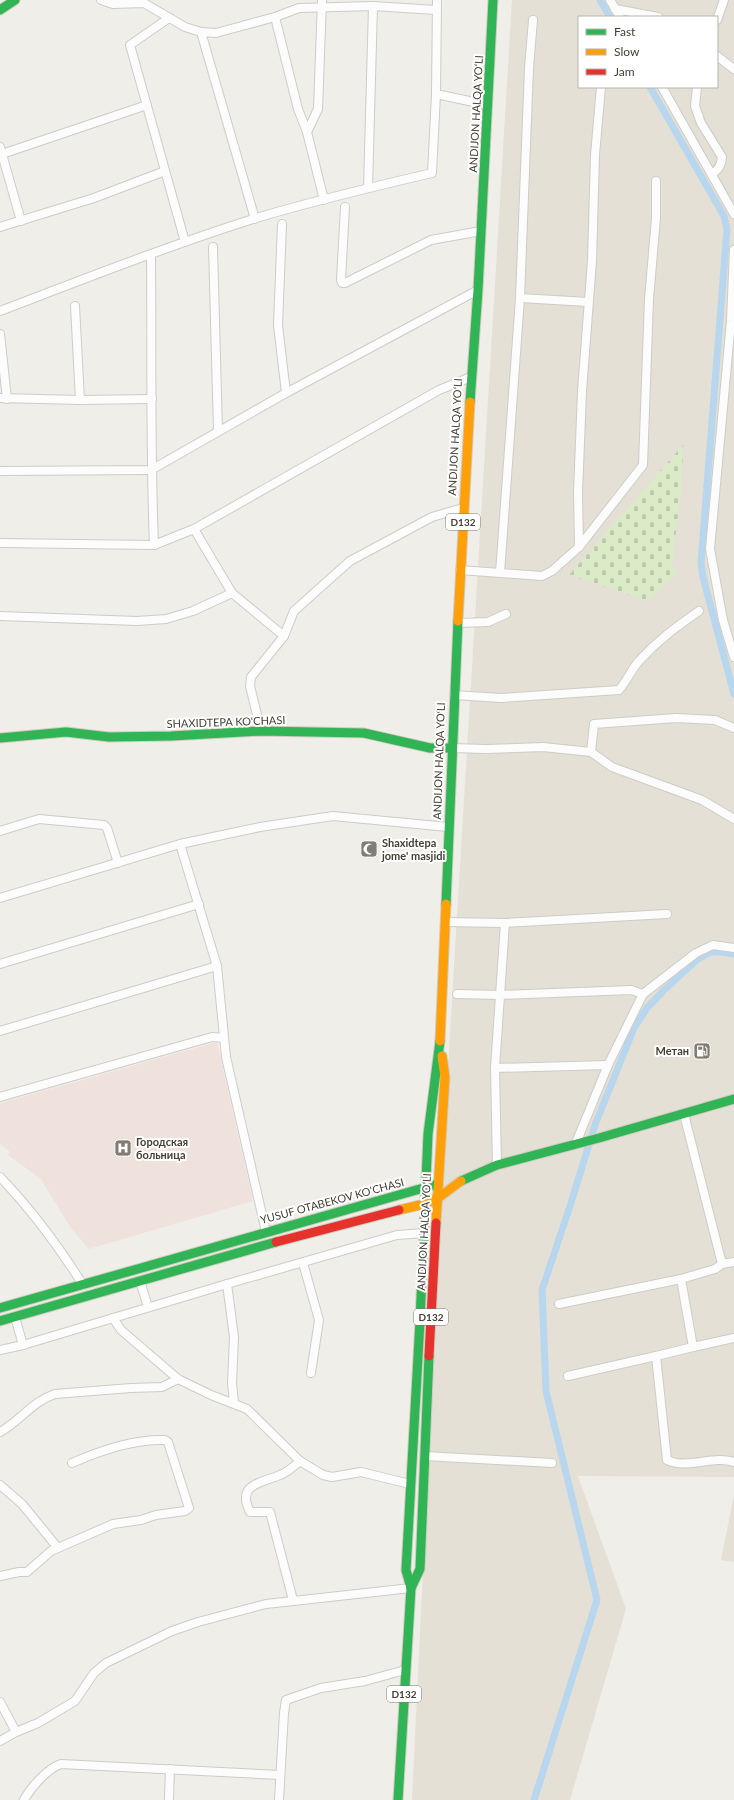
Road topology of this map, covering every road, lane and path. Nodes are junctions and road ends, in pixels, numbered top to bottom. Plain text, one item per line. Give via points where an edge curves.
1 (15, 0) edge
2 (101, 0) edge
3 (437, 0) edge
4 (493, 0) edge
5 (610, 0) edge
6 (724, 0) edge
7 (322, 4) edge
8 (373, 6) junction
9 (615, 9) junction
10 (0, 10) edge
11 (436, 10) junction
12 (619, 16) edge
13 (653, 16) edge
14 (275, 17) junction
15 (718, 17) edge
16 (169, 18) junction
17 (533, 20) dead end
18 (201, 32) junction
19 (718, 57) edge
20 (734, 69) edge
21 (601, 88) edge
22 (663, 88) edge
23 (697, 88) edge
24 (436, 94) junction
25 (488, 105) junction
26 (147, 106) junction
27 (308, 132) junction
28 (1, 151) edge
29 (165, 171) junction
30 (712, 174) junction
31 (656, 181) dead end
32 (368, 188) junction
33 (324, 200) junction
34 (345, 207) dead end
35 (734, 214) edge
36 (255, 219) junction
37 (21, 221) junction
38 (282, 224) dead end
39 (0, 226) edge
40 (481, 231) junction
41 (185, 242) junction
42 (213, 247) dead end
43 (734, 250) edge
44 (151, 255) junction
45 (478, 290) junction
46 (520, 298) junction
47 (588, 302) junction
48 (75, 306) dead end
49 (0, 311) edge
50 (0, 334) edge
51 (471, 377) junction
52 (286, 393) junction
53 (4, 399) edge
54 (152, 399) junction
55 (80, 400) junction
56 (218, 432) junction
57 (151, 470) junction
58 (0, 471) edge
59 (463, 508) junction
60 (194, 529) junction
61 (0, 543) edge
62 (154, 545) junction
63 (578, 547) junction
64 (460, 570) junction
65 (500, 573) junction
66 (232, 593) junction
67 (699, 611) dead end
68 (506, 614) dead end
69 (0, 616) edge
70 (458, 623) junction
71 (284, 636) junction
72 (734, 657) edge
73 (454, 695) junction
74 (734, 728) edge
75 (261, 731) junction
76 (0, 738) edge
77 (451, 748) junction
78 (591, 752) junction
79 (734, 819) edge
80 (448, 827) junction
81 (0, 831) edge
82 (180, 844) junction
83 (118, 863) junction
84 (0, 898) edge
85 (199, 904) junction
86 (666, 914) dead end
87 (445, 922) junction
88 (505, 923) junction
89 (734, 948) edge
90 (0, 964) edge
91 (217, 966) junction
92 (457, 994) dead end
93 (643, 994) junction
94 (500, 995) junction
95 (0, 1031) edge
96 (224, 1038) junction
97 (440, 1044) junction
98 (608, 1065) junction
99 (495, 1068) junction
100 (0, 1098) edge
101 (734, 1099) edge
102 (684, 1114) junction
103 (579, 1143) junction
104 (497, 1165) junction
105 (0, 1177) edge
106 (461, 1181) junction
107 (439, 1184) junction
108 (426, 1188) junction
109 (438, 1198) junction
110 (424, 1204) junction
111 (266, 1232) junction
112 (424, 1232) junction
113 (734, 1262) edge
114 (303, 1263) junction
115 (722, 1264) junction
116 (682, 1280) junction
117 (140, 1281) junction
118 (227, 1284) junction
119 (83, 1285) junction
120 (560, 1304) dead end
121 (148, 1307) junction
122 (0, 1308) edge
123 (15, 1317) junction
124 (113, 1318) junction
125 (0, 1321) edge
126 (734, 1338) edge
127 (23, 1345) junction
128 (693, 1347) junction
129 (0, 1350) edge
130 (656, 1356) junction
131 (311, 1373) dead end
132 (568, 1376) dead end
133 (178, 1379) junction
134 (234, 1402) junction
135 (0, 1432) edge
136 (424, 1456) junction
137 (300, 1461) junction
138 (734, 1462) edge
139 (72, 1463) dead end
140 (552, 1463) dead end
141 (410, 1484) junction
142 (0, 1485) edge
143 (58, 1548) junction
144 (0, 1576) edge
145 (411, 1588) junction
146 (293, 1600) junction
147 (405, 1670) junction
148 (0, 1702) edge
149 (16, 1732) junction
150 (0, 1741) edge
151 (170, 1769) junction
152 (280, 1775) junction
153 (24, 1800) edge
154 (169, 1800) edge
155 (279, 1800) edge
156 (398, 1800) edge

1 - 10 main road
2 - 16 street via 113,4 144,3
3 - 11 street
4 - 25 main road, ANDIJON HALQA YO‘LI / D132
5 - 9 street
6 - 15 street
7 - 8 street
7 - 14 street via 299,8
7 - 27 street via 318,109
8 - 11 street
8 - 32 street
9 - 12 street
9 - 13 street
11 - 24 street
14 - 18 street via 216,33
14 - 27 street via 298,109
16 - 18 street
16 - 26 street via 130,44
17 - 46 street
18 - 36 street
19 - 20 street
21 - 47 street
22 - 30 street
23 - 30 street via 695,106 701,123 722,157 722,164
24 - 25 street
24 - 32 street via 432,173
25 - 40 main road, ANDIJON HALQA YO‘LI / D132
26 - 28 street
26 - 29 street
27 - 33 street
28 - 37 street
29 - 37 street via 94,198
29 - 41 street
30 - 35 street
31 - 63 street via 643,465
32 - 33 street
33 - 36 street
34 - 40 street via 342,283 431,240
36 - 41 street
37 - 39 street
38 - 52 street via 278,325
40 - 45 main road, ANDIJON HALQA YO‘LI / D132
41 - 44 street
42 - 56 street
43 - 72 street via 731,320 710,549 723,620
44 - 49 street
44 - 54 street
45 - 51 main road, ANDIJON HALQA YO‘LI / D132
45 - 52 street
46 - 47 street
46 - 65 street
47 - 63 street via 582,391
48 - 55 street
50 - 53 street
51 - 59 main road, ANDIJON HALQA YO‘LI / D132
51 - 60 street via 439,390
52 - 56 street
53 - 55 street
54 - 55 street
54 - 57 street
56 - 57 street
57 - 58 street
57 - 62 street
59 - 64 main road, ANDIJON HALQA YO‘LI / D132
59 - 71 street via 432,517 350,561 294,612
60 - 62 street
60 - 66 street
61 - 62 street
63 - 65 street via 552,571 542,576
64 - 65 street
64 - 70 main road, ANDIJON HALQA YO‘LI / D132
66 - 69 street via 193,611 166,619 137,621
66 - 71 street
67 - 73 street via 666,633 637,663 619,690 501,698
68 - 70 street via 488,622
70 - 73 main road, ANDIJON HALQA YO‘LI / D132
71 - 75 street via 251,677 250,686
73 - 77 main road, ANDIJON HALQA YO‘LI / D132
74 - 78 street via 715,720 676,718 594,724
75 - 76 main road, SHAXIDTEPA KO'CHASI via 117,737 66,732
75 - 77 main road, SHAXIDTEPA KO'CHASI via 364,733 430,748
77 - 78 street via 544,747
77 - 80 main road, ANDIJON HALQA YO‘LI / D132
78 - 79 street via 612,767 702,800
80 - 82 street via 333,816 260,827
80 - 87 main road, ANDIJON HALQA YO‘LI / D132
81 - 83 street via 38,820 104,825
82 - 83 street
82 - 85 street
83 - 84 street
85 - 90 street
85 - 91 street
86 - 88 street
87 - 88 street
87 - 97 main road, ANDIJON HALQA YO‘LI / D132
88 - 94 street
89 - 93 street via 714,945 696,953
91 - 95 street
91 - 96 street
92 - 94 street
93 - 94 street via 631,990
93 - 98 street
94 - 99 street
96 - 100 street via 212,1036
96 - 111 street via 226,1057
97 - 107 main road, ANDIJON HALQA YO‘LI / D132 via 445,1077
97 - 108 main road, ANDIJON HALQA YO‘LI / D132 via 433,1080
98 - 99 street
98 - 103 street
99 - 104 street
101 - 102 main road
102 - 103 main road
102 - 115 street
103 - 104 main road
104 - 106 main road
105 - 119 street via 18,1195
106 - 107 main road, YUSUF OTABEKOV KO'CHASI
106 - 109 main road
107 - 108 main road, YUSUF OTABEKOV KO'CHASI
107 - 109 main road, ANDIJON HALQA YO‘LI / D132
108 - 110 main road, ANDIJON HALQA YO‘LI / D132
108 - 111 main road, YUSUF OTABEKOV KO'CHASI
109 - 110 main road
109 - 136 main road, ANDIJON HALQA YO‘LI / D132
110 - 112 main road, ANDIJON HALQA YO‘LI / D132
110 - 117 main road via 268,1244
111 - 119 main road, YUSUF OTABEKOV KO'CHASI
112 - 114 street via 397,1235
112 - 141 main road, ANDIJON HALQA YO‘LI / D132
113 - 115 street
114 - 118 street
114 - 131 street via 319,1320
115 - 116 street via 715,1269
116 - 120 street
116 - 128 street
117 - 121 street
117 - 123 main road
118 - 121 street
118 - 134 street via 234,1337
119 - 122 main road, YUSUF OTABEKOV KO'CHASI
121 - 124 street
123 - 125 main road
123 - 127 street
124 - 127 street
124 - 133 street via 121,1330
126 - 128 street
127 - 129 street
128 - 130 street
130 - 132 street
130 - 138 street via 666,1460
133 - 134 street via 211,1395
133 - 135 street via 162,1387 50,1396 36,1403 11,1426
134 - 137 street via 254,1415
136 - 140 street
136 - 145 main road, ANDIJON HALQA YO‘LI / D132 via 420,1569
137 - 141 street via 328,1477 361,1472
137 - 146 street via 280,1475 253,1486 246,1495 250,1512 270,1512
139 - 143 street via 117,1446 165,1440 168,1442 189,1508 185,1511 113,1524
141 - 145 main road, ANDIJON HALQA YO‘LI / D132 via 406,1570
142 - 143 street via 22,1504
143 - 144 street via 27,1572
145 - 146 street
145 - 147 main road, ANDIJON HALQA YO‘LI / D132
146 - 149 street via 266,1604 172,1631 106,1663 94,1673 75,1701 38,1723
147 - 152 street via 365,1681 320,1688 286,1700
147 - 156 main road, ANDIJON HALQA YO‘LI / D132
148 - 149 street
149 - 150 street
151 - 152 street
151 - 153 street via 61,1764 39,1781
151 - 154 street
152 - 155 street

